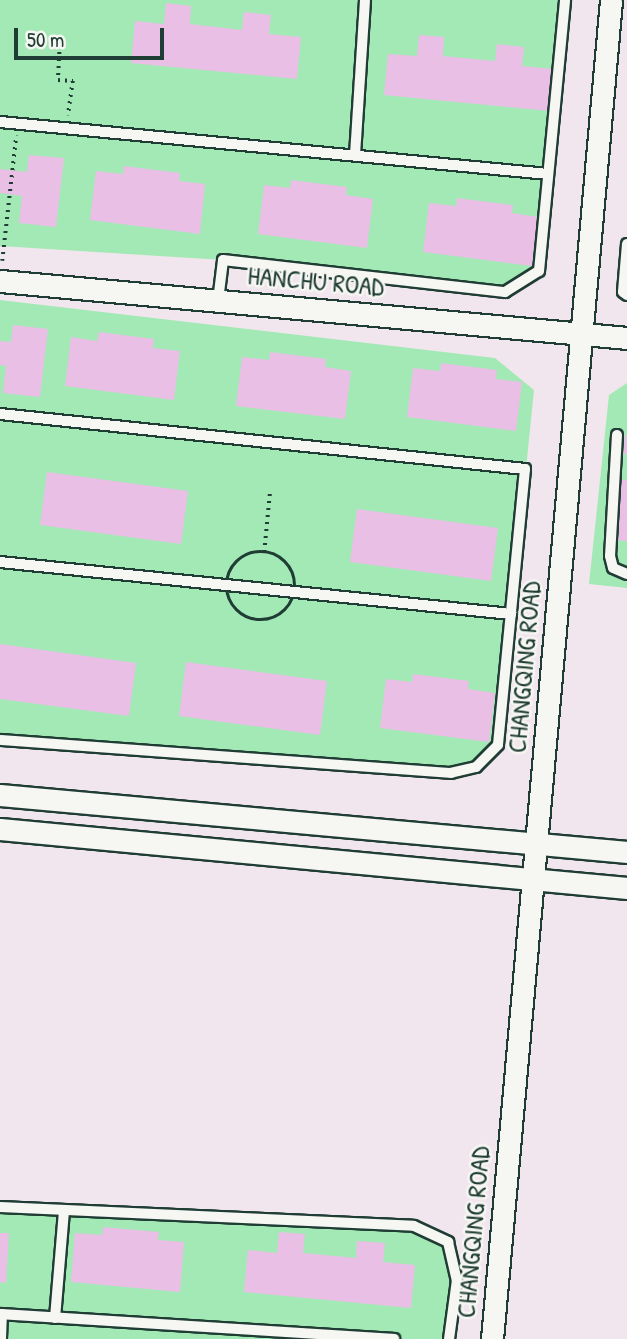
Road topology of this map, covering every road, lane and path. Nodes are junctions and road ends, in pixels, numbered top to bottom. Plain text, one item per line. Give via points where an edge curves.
1 (365, 0) edge
2 (565, 0) edge
3 (611, 0) edge
4 (60, 45) dead end
5 (0, 122) edge
6 (17, 124) junction
7 (67, 128) junction
8 (355, 156) junction
9 (548, 174) junction
10 (627, 244) edge
11 (1, 272) edge
12 (627, 295) edge
13 (218, 301) junction
14 (582, 334) junction
15 (627, 338) edge
16 (0, 414) edge
17 (617, 435) dead end
18 (270, 490) dead end
19 (264, 552) dead end
20 (0, 562) edge
21 (627, 575) edge
22 (511, 614) junction
23 (0, 740) edge
24 (0, 795) edge
25 (0, 829) edge
26 (536, 843) junction
27 (627, 852) edge
28 (533, 879) junction
29 (627, 888) edge
30 (0, 1207) edge
31 (64, 1210) junction
32 (1, 1314) edge
33 (55, 1318) junction
34 (1, 1339) edge
35 (394, 1339) edge
36 (449, 1339) edge
37 (492, 1339) edge

1 - 8 lane
2 - 9 lane
3 - 14 street, CHANGQING ROAD
4 - 7 path via 58,80 73,81
5 - 6 lane
6 - 7 lane
6 - 11 path
7 - 8 lane
8 - 9 lane
9 - 13 lane via 539,271 505,292 223,260
10 - 12 lane via 623,292
11 - 13 street, HANCHU ROAD
13 - 14 street, HANCHU ROAD
14 - 15 street, HANCHU ROAD
14 - 26 street, CHANGQING ROAD
16 - 22 lane via 525,469
17 - 21 lane via 610,556 613,568
18 - 19 path
20 - 22 lane
22 - 23 lane via 498,745 476,767 451,773
24 - 26 street
25 - 28 street
26 - 27 street
26 - 28 street, CHANGQING ROAD
28 - 29 street
28 - 37 street, CHANGQING ROAD
30 - 31 lane
31 - 33 lane
31 - 36 lane via 414,1226 448,1242 457,1280
32 - 33 lane
32 - 34 lane
33 - 35 lane

